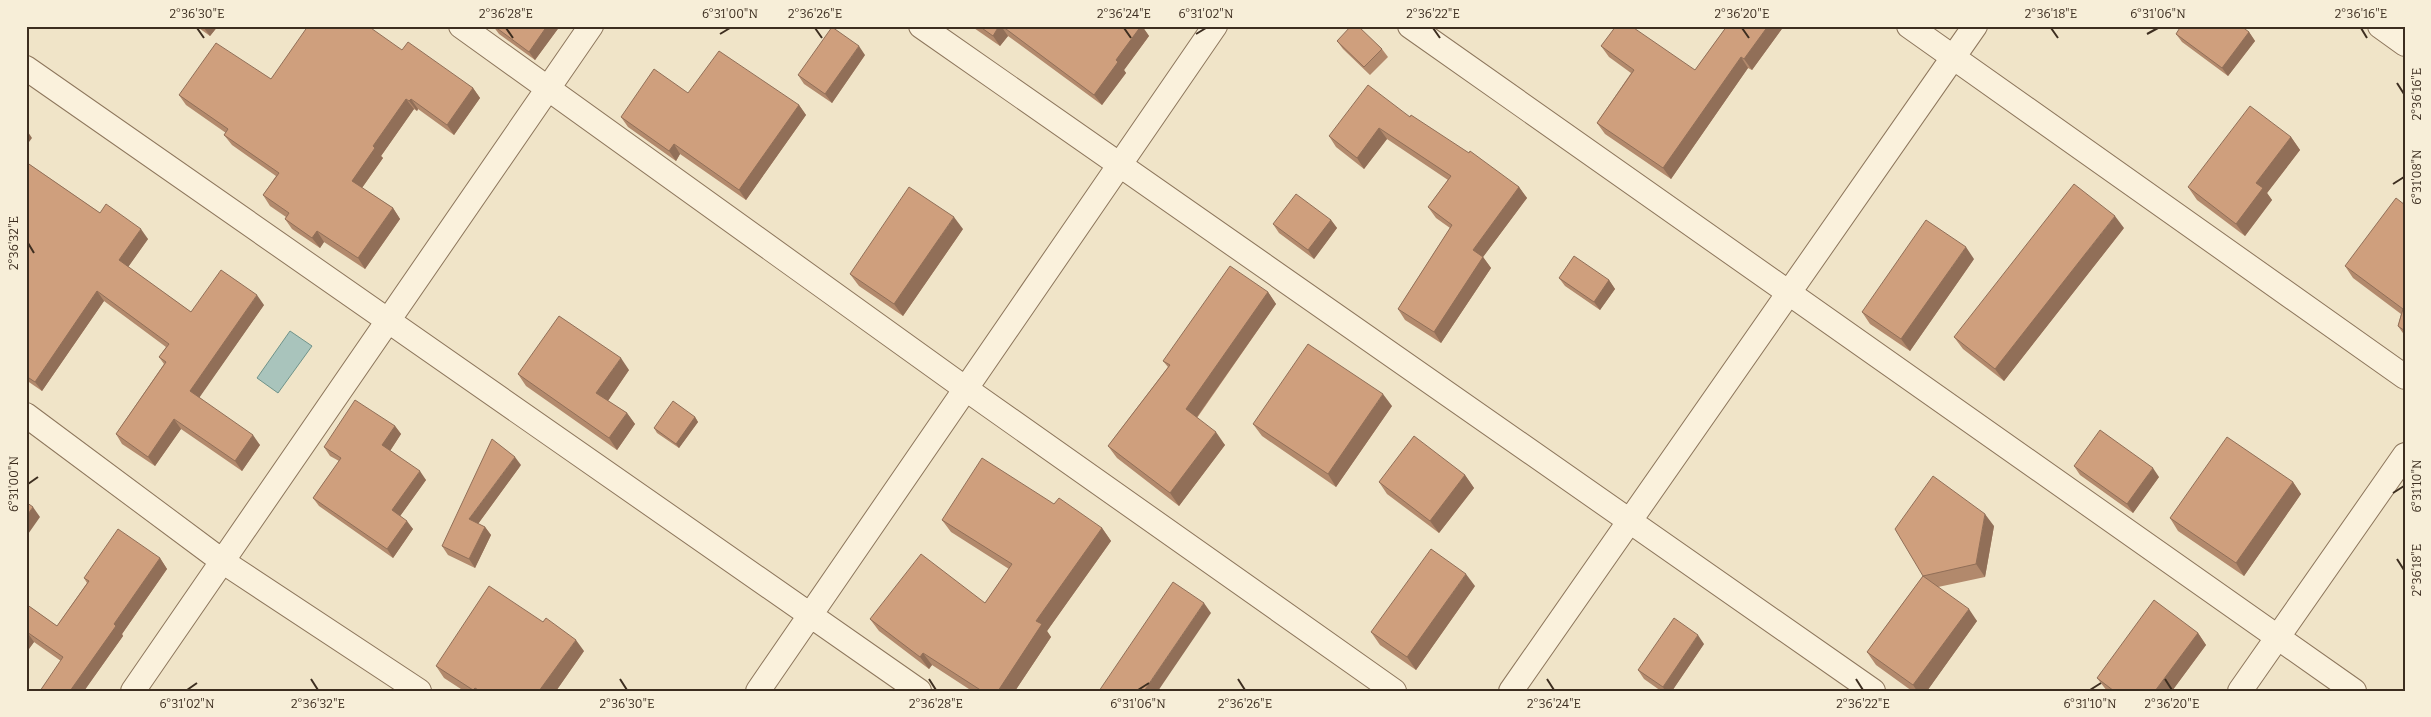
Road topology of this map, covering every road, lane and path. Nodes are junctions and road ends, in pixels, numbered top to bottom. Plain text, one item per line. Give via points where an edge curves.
1 (461, 26) edge
2 (592, 26) edge
3 (921, 26) edge
4 (1215, 26) edge
5 (1410, 26) edge
6 (1909, 26) edge
7 (1975, 26) edge
8 (2380, 26) edge
9 (2405, 44) edge
10 (1954, 58) junction
11 (26, 68) edge
12 (548, 88) junction
13 (1120, 165) junction
14 (1789, 293) junction
15 (387, 320) junction
16 (2405, 377) edge
17 (966, 389) junction
18 (26, 415) edge
19 (2405, 455) edge
20 (1630, 521) junction
21 (222, 561) junction
22 (811, 615) junction
23 (2277, 637) junction
24 (133, 691) edge
25 (419, 691) edge
26 (758, 691) edge
27 (919, 691) edge
28 (1394, 691) edge
29 (1511, 691) edge
30 (1873, 691) edge
31 (2240, 691) edge
32 (2354, 691) edge

1 - 12 street
2 - 12 street
3 - 13 street
4 - 13 street
5 - 14 street
6 - 10 street
7 - 10 street
8 - 9 street
10 - 14 street
10 - 16 street
11 - 15 street
12 - 15 street
12 - 17 street
13 - 17 street
13 - 20 street
14 - 20 street
14 - 23 street
15 - 21 street
15 - 22 street
17 - 22 street
17 - 28 street
18 - 21 street
19 - 23 street
20 - 29 street
20 - 30 street
21 - 24 street
21 - 25 street
22 - 26 street
22 - 27 street
23 - 31 street
23 - 32 street

